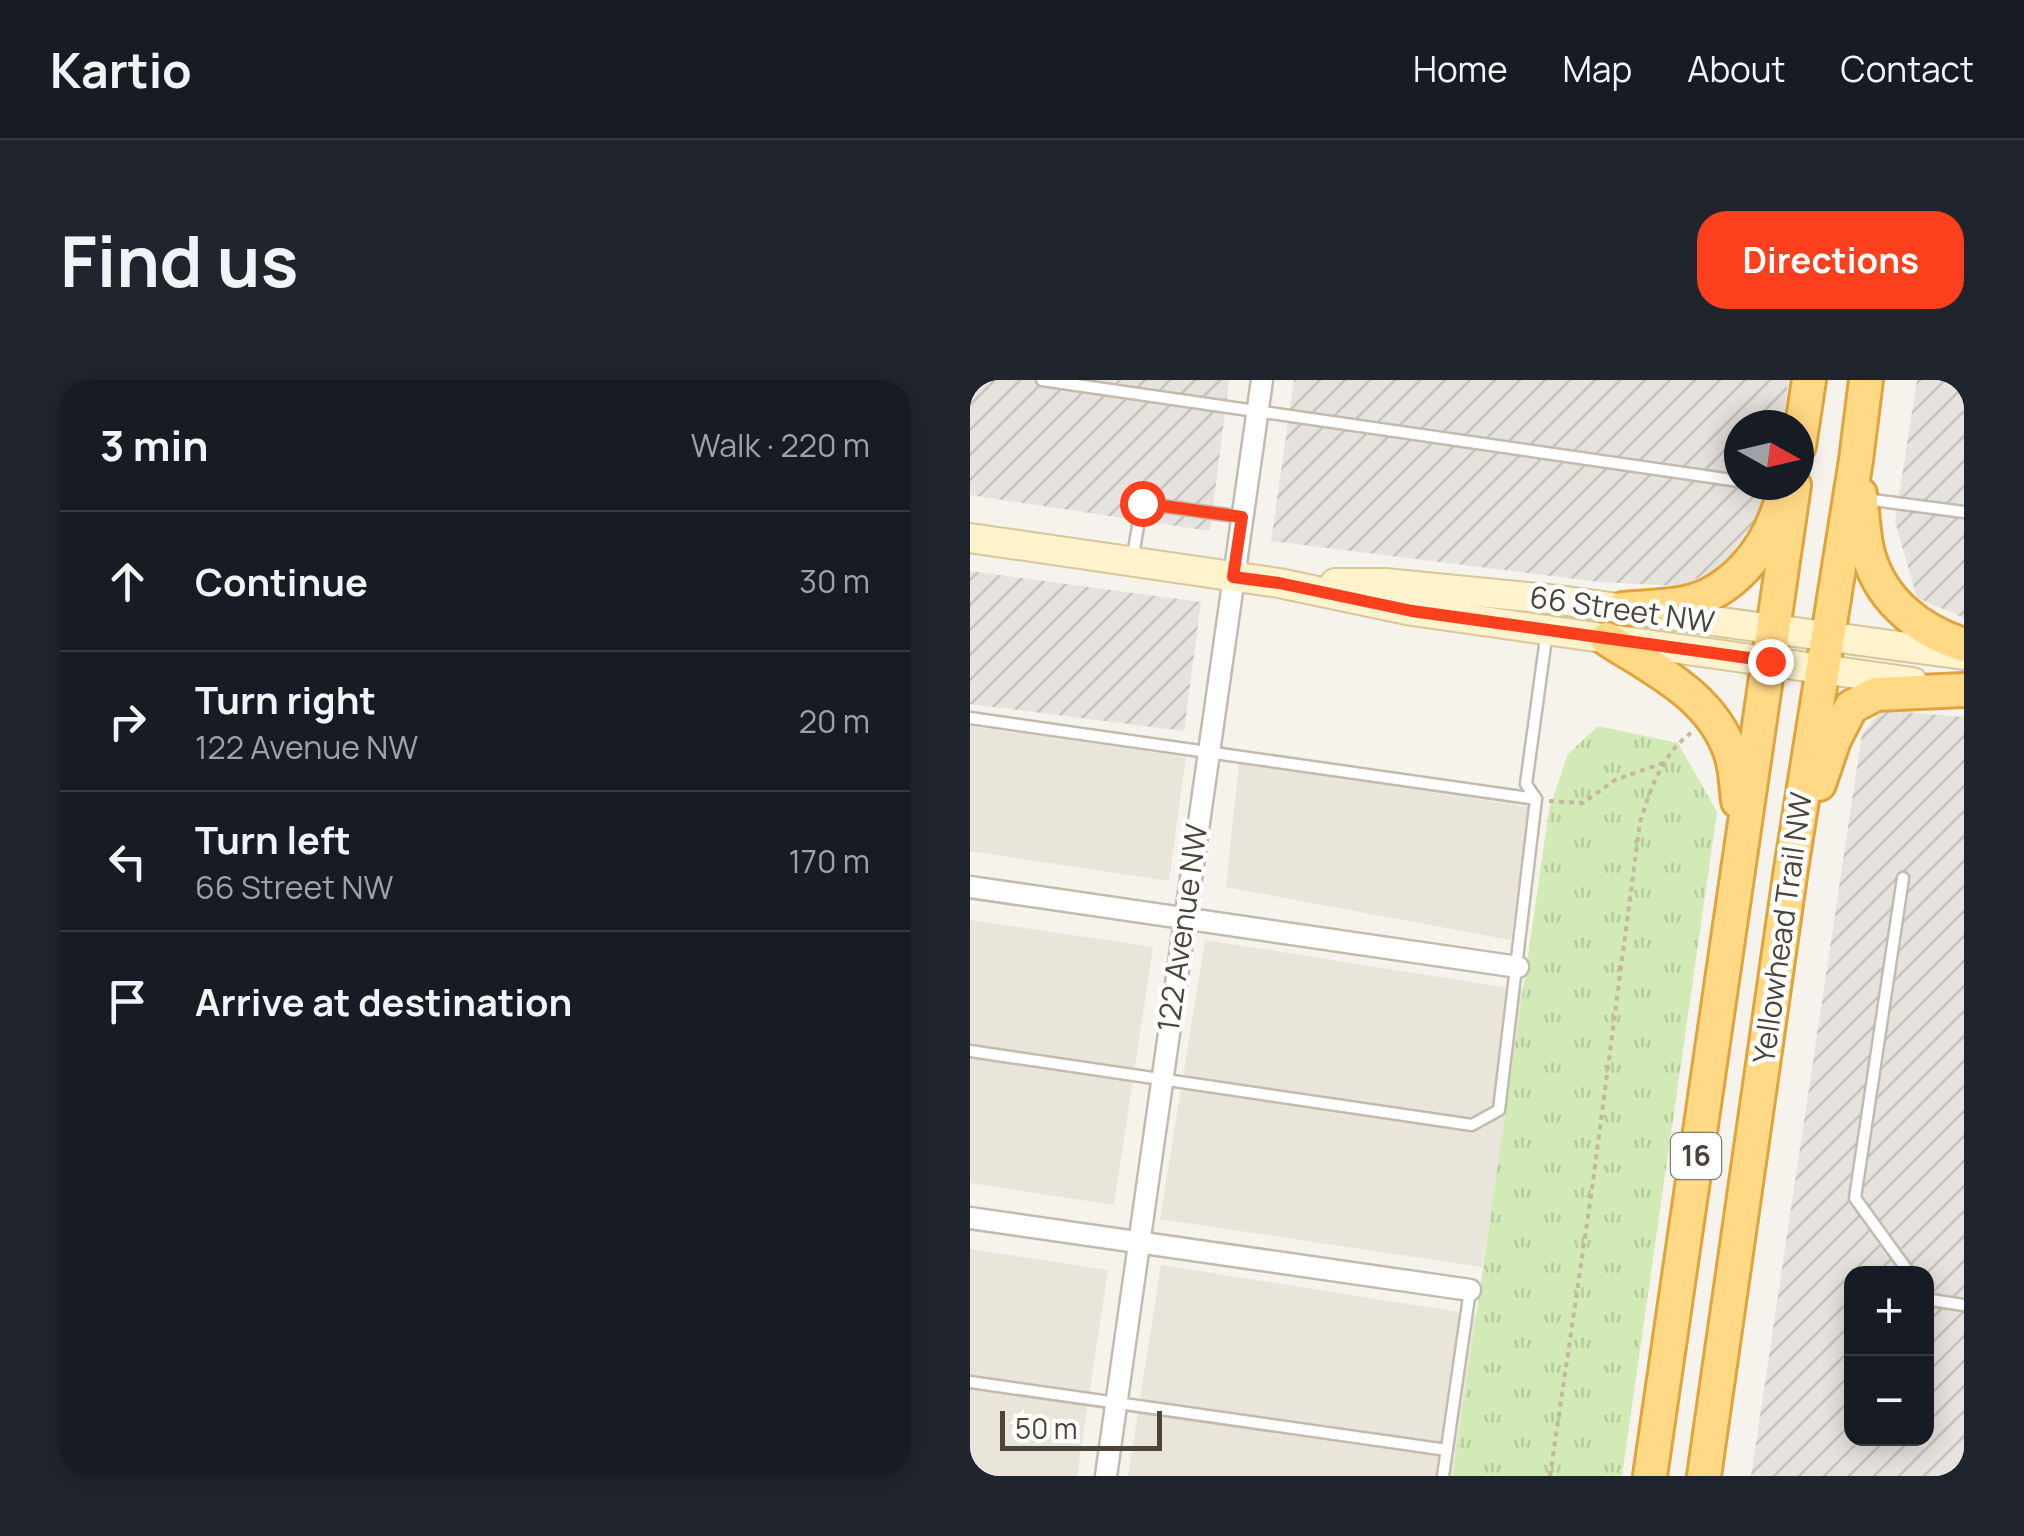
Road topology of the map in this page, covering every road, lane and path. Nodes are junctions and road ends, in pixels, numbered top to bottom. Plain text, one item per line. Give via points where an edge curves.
1 (1042, 380) edge
2 (1262, 380) edge
3 (1809, 380) edge
4 (1866, 380) edge
5 (1804, 410) edge
6 (1256, 411) junction
7 (1724, 479) edge
8 (1855, 497) junction
9 (1780, 500) edge
10 (1784, 500) edge
11 (1964, 512) edge
12 (1242, 517) junction
13 (970, 538) edge
14 (1132, 562) junction
15 (1233, 577) junction
16 (1279, 583) junction
17 (1622, 610) junction
18 (1547, 631) junction
19 (1826, 637) junction
20 (1607, 640) junction
21 (1772, 646) junction
22 (1964, 646) edge
23 (1964, 656) edge
24 (1822, 670) junction
25 (1964, 690) edge
26 (1713, 717) junction
27 (970, 718) edge
28 (1208, 752) junction
29 (1664, 763) junction
30 (1536, 799) junction
31 (1743, 836) junction
32 (1791, 868) junction
33 (1904, 878) dead end
34 (970, 887) edge
35 (1185, 918) junction
36 (1518, 966) junction
37 (970, 1051) edge
38 (1162, 1079) junction
39 (970, 1218) edge
40 (1139, 1242) junction
41 (1904, 1266) edge
42 (1470, 1290) joint
43 (1934, 1300) edge
44 (1964, 1305) edge
45 (970, 1382) edge
46 (1116, 1403) junction
47 (1447, 1450) junction
48 (1106, 1476) edge
49 (1443, 1476) edge
50 (1550, 1476) edge
51 (1650, 1476) edge
52 (1704, 1476) edge

1 - 6 lane
2 - 6 street, 122 Avenue NW
3 - 5 highway
4 - 8 highway
6 - 7 lane
6 - 12 street, 122 Avenue NW
8 - 11 lane
8 - 19 highway, Yellowhead Trail NW / 16
8 - 22 highway via 1882,589 1937,636
9 - 17 highway via 1768,537 1723,587 1685,602
10 - 21 highway, Yellowhead Trail NW / 16
12 - 14 lane via 1142,503
12 - 15 street, 122 Avenue NW
13 - 14 main road, 66 Street NW
14 - 15 main road, 66 Street NW
15 - 16 main road, 66 Street NW
15 - 28 street, 122 Avenue NW
16 - 17 main road, 66 Street NW via 1385,583
16 - 18 main road, 66 Street NW
17 - 21 main road, 66 Street NW
18 - 20 main road, 66 Street NW
18 - 30 lane via 1526,784
19 - 21 main road, 66 Street NW
19 - 23 main road, 66 Street NW
19 - 24 highway, Yellowhead Trail NW / 16
20 - 21 main road, 66 Street NW
20 - 26 highway via 1686,690
21 - 24 main road, 66 Street NW
21 - 31 highway, Yellowhead Trail NW / 16
24 - 25 main road, 66 Street NW
24 - 32 highway, Yellowhead Trail NW / 16
25 - 32 highway via 1876,694 1852,707 1834,740
26 - 29 path via 1678,742
26 - 31 highway via 1733,758
27 - 28 lane
28 - 30 lane
28 - 35 street, 122 Avenue NW
29 - 30 path via 1615,780 1583,803
29 - 50 path via 1640,822
30 - 36 lane
31 - 51 highway, Yellowhead Trail NW / 16
32 - 52 highway, Yellowhead Trail NW / 16
33 - 41 lane via 1855,1198
34 - 35 street
35 - 36 street
35 - 38 street, 122 Avenue NW
36 - 38 lane via 1499,1110 1472,1124
37 - 38 lane
38 - 40 street, 122 Avenue NW
39 - 40 street
40 - 42 street
40 - 46 street, 122 Avenue NW
42 - 47 lane
43 - 44 lane
45 - 46 lane
46 - 47 lane
46 - 48 street, 122 Avenue NW
47 - 49 lane

